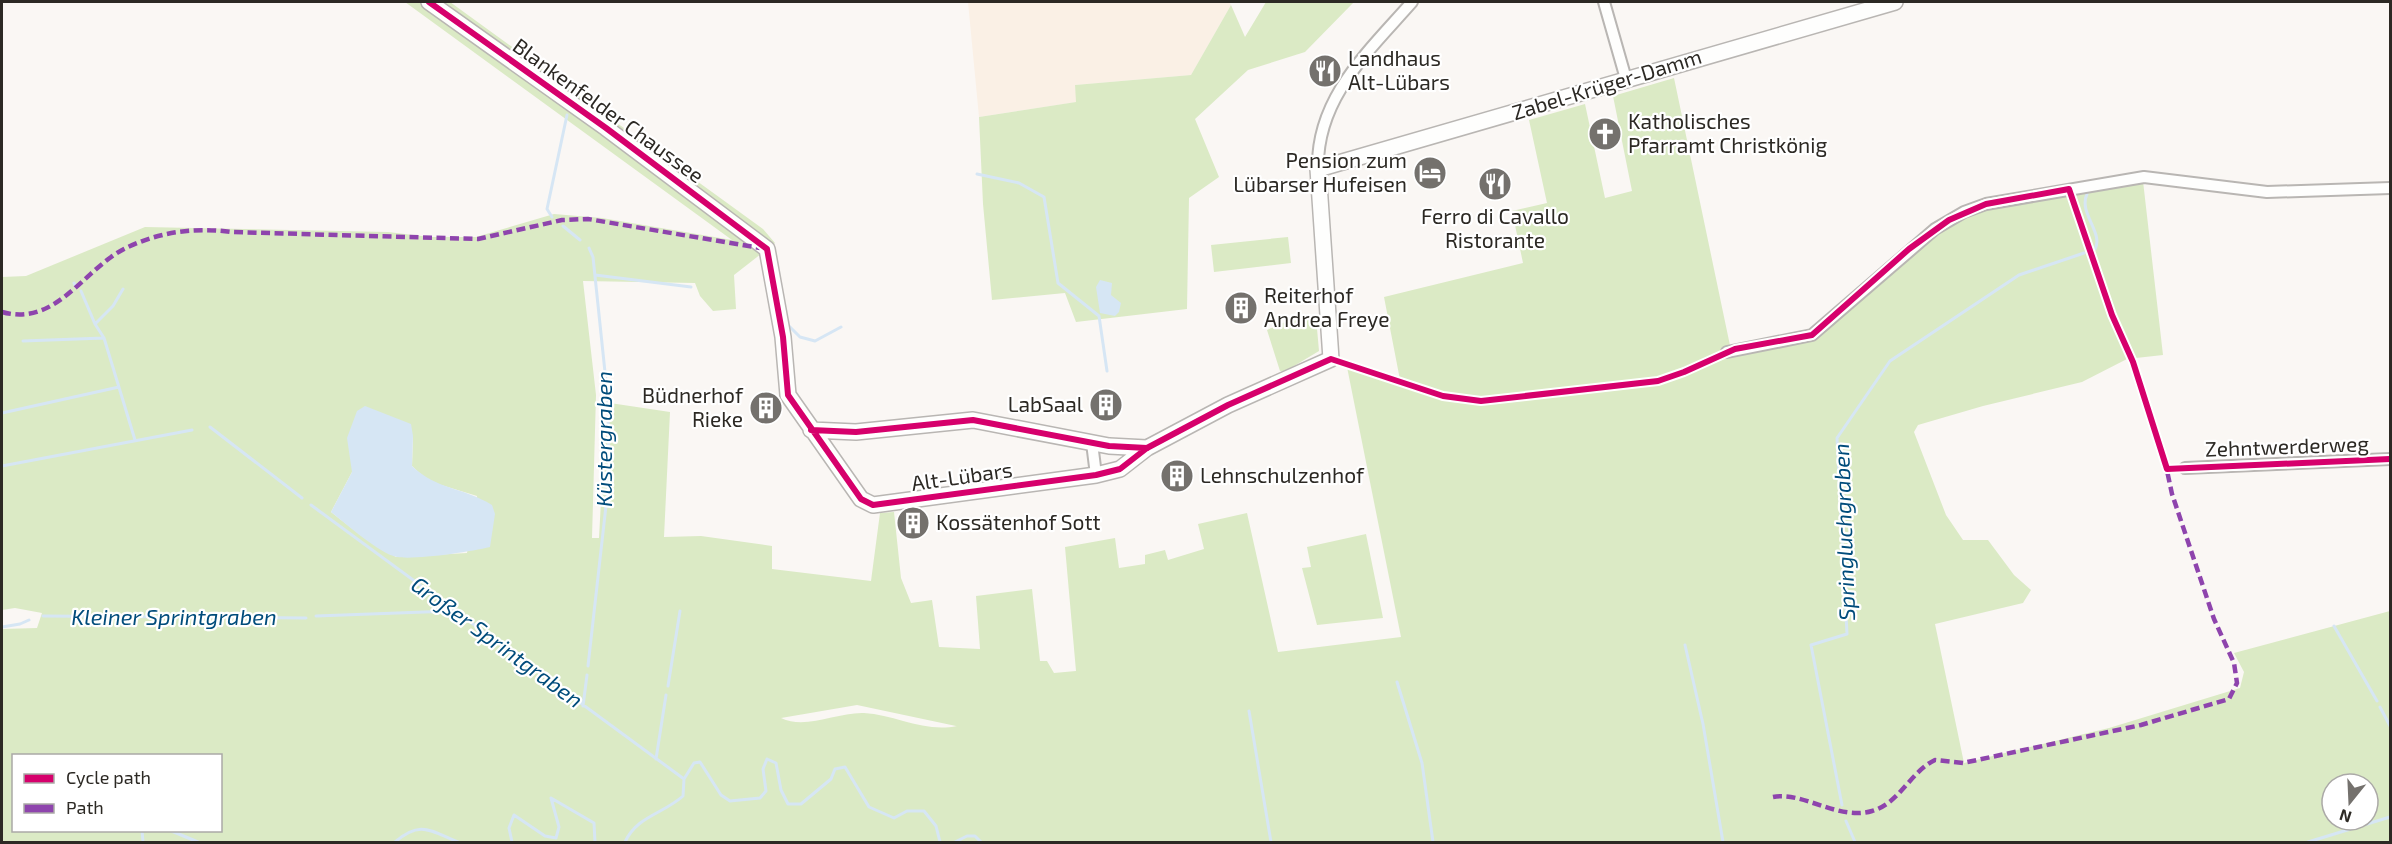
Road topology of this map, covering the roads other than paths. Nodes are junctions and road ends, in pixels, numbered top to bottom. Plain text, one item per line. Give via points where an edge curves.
1 (429, 2) edge
2 (1412, 2) edge
3 (1604, 2) edge
4 (1895, 2) edge
5 (1626, 79) junction
6 (1318, 169) junction
7 (2391, 188) edge
8 (767, 249) joint
9 (1727, 352) dead end
10 (811, 430) junction
11 (1092, 442) junction
12 (1147, 448) junction
13 (2391, 459) edge
14 (2185, 468) dead end
15 (1096, 475) junction

1 - 8 street, Blankenfelder Chaussee
2 - 6 street, Alt-Lübars via 1344,80 1321,132
3 - 5 street
4 - 5 street, Zabel-Krüger-Damm
5 - 6 street, Zabel-Krüger-Damm
6 - 12 street, Alt-Lübars via 1331,359 1228,405
7 - 9 street via 2267,192 2144,177 1986,204 1935,229 1812,335
8 - 10 street, Alt-Lübars via 783,337 788,395
10 - 11 street, Alt-Lübars via 856,432 973,420
10 - 15 street, Alt-Lübars via 861,499 873,505
11 - 12 street, Alt-Lübars
11 - 15 street
12 - 15 street, Alt-Lübars via 1120,469
13 - 14 street, Zehntwerderweg

